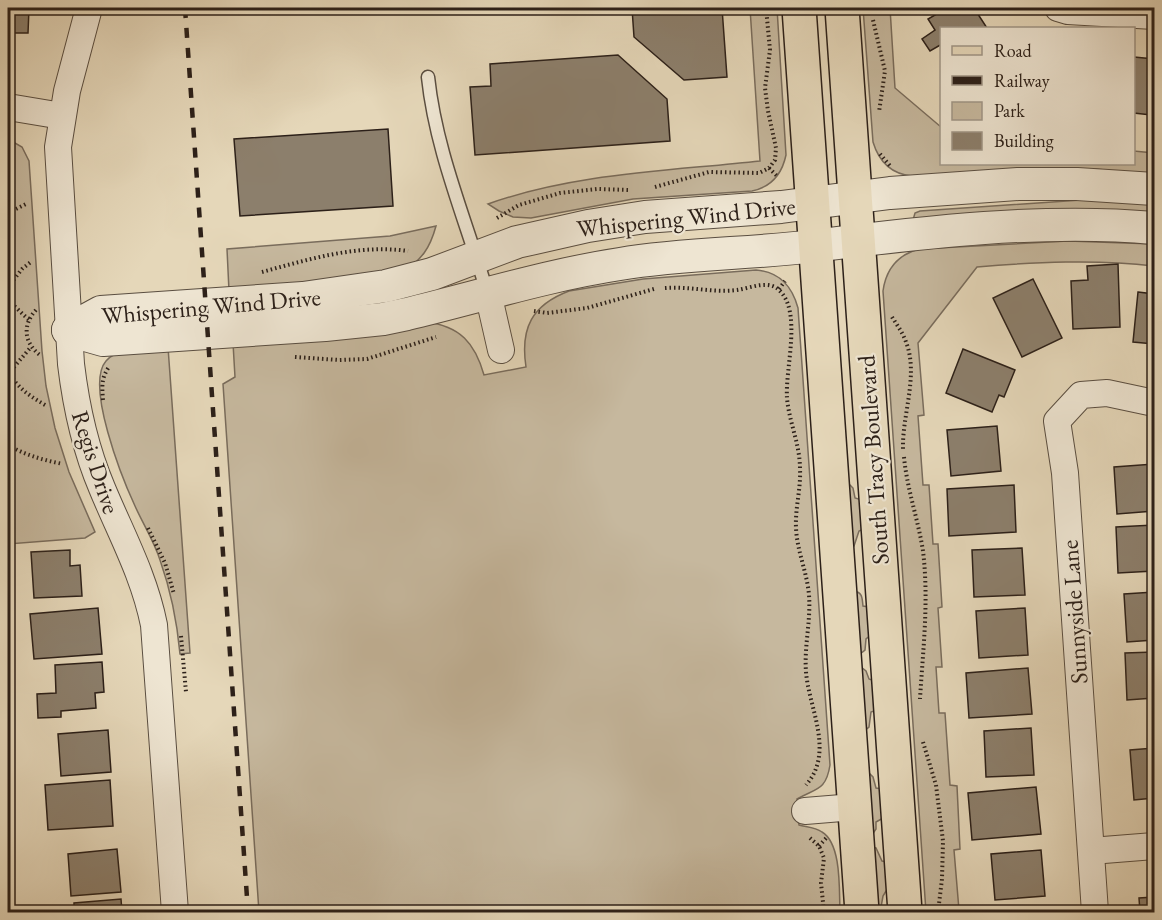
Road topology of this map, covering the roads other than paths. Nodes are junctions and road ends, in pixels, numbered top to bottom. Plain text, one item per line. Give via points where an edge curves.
1 (89, 8) edge
2 (799, 8) edge
3 (1058, 8) edge
4 (857, 11) edge
5 (1155, 16) edge
6 (428, 77) dead end
7 (8, 107) edge
8 (62, 117) junction
9 (1155, 189) edge
10 (855, 197) junction
11 (812, 203) junction
12 (1155, 228) edge
13 (858, 240) junction
14 (815, 246) junction
15 (477, 256) junction
16 (488, 293) junction
17 (68, 330) junction
18 (501, 350) dead end
19 (1155, 403) edge
20 (854, 807) junction
21 (805, 811) dead end
22 (1155, 846) edge
23 (1091, 851) junction
24 (176, 912) edge
25 (862, 912) edge
26 (905, 912) edge
27 (1095, 912) edge

1 - 8 street, Regis Drive
2 - 11 main road, South Tracy Boulevard
3 - 5 street
4 - 10 main road, South Tracy Boulevard
6 - 15 lane via 441,150
7 - 8 street
8 - 17 street, Regis Drive via 58,147
9 - 10 street, Whispering Wind Drive via 1029,184
10 - 11 street, Whispering Wind Drive
10 - 13 main road, South Tracy Boulevard
11 - 14 main road, South Tracy Boulevard
11 - 15 street, Whispering Wind Drive via 612,221 539,236
12 - 13 street, Whispering Wind Drive via 1064,225
13 - 14 street, Whispering Wind Drive
13 - 26 main road, South Tracy Boulevard
14 - 16 street, Whispering Wind Drive via 622,263
14 - 20 main road, South Tracy Boulevard
15 - 16 lane
15 - 17 street, Whispering Wind Drive via 432,274 386,286 303,298 100,312
16 - 17 street, Whispering Wind Drive via 383,319 325,325 103,340
16 - 18 street
17 - 24 street, Regis Drive via 81,426 100,485 140,573 154,625
19 - 23 street, Sunnyside Lane via 1107,393 1081,395 1057,422 1065,473
20 - 21 street
20 - 25 main road, South Tracy Boulevard
22 - 23 street
23 - 27 street, Sunnyside Lane

